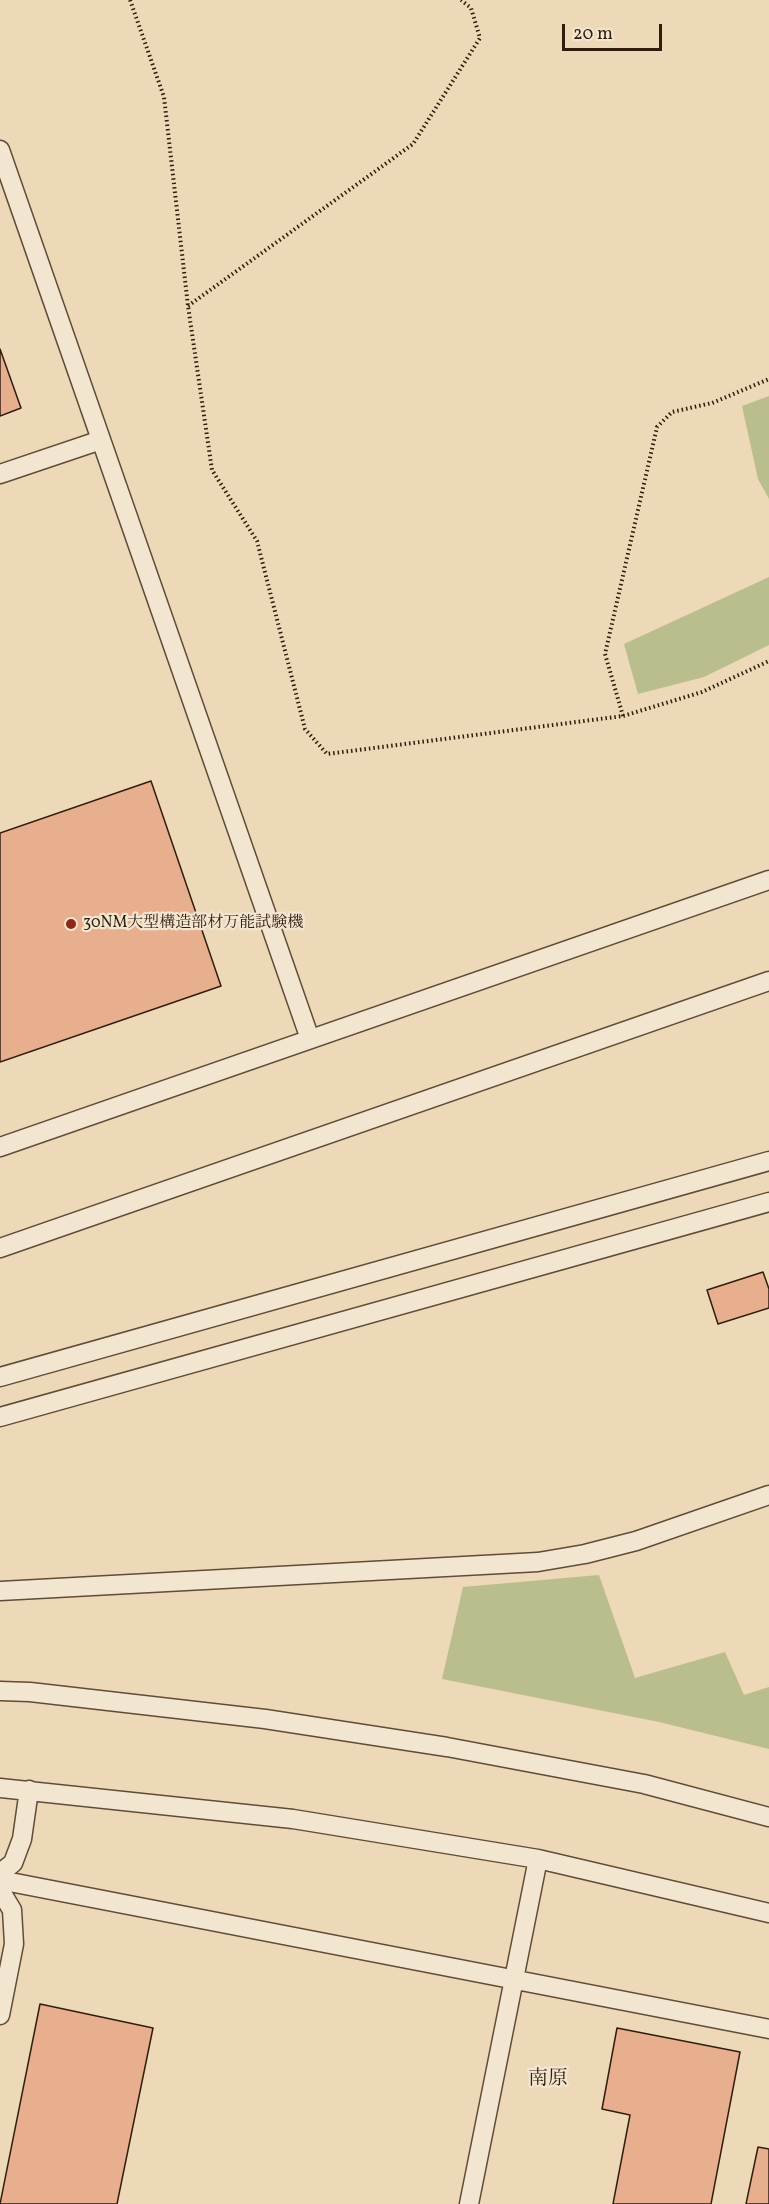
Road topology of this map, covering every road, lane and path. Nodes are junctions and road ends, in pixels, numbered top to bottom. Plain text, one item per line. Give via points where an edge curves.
1 (130, 0) edge
2 (461, 0) edge
3 (0, 150) edge
4 (188, 306) junction
5 (769, 379) edge
6 (101, 440) junction
7 (0, 474) edge
8 (769, 661) edge
9 (622, 716) junction
10 (769, 880) edge
11 (769, 981) edge
12 (310, 1039) junction
13 (0, 1147) edge
14 (769, 1161) edge
15 (769, 1202) edge
16 (0, 1248) edge
17 (0, 1377) edge
18 (0, 1417) edge
19 (769, 1495) edge
20 (0, 1591) edge
21 (0, 1691) edge
22 (0, 1788) edge
23 (29, 1790) junction
24 (769, 1817) edge
25 (538, 1859) junction
26 (0, 1873) edge
27 (0, 1880) edge
28 (0, 1890) edge
29 (769, 1913) edge
30 (514, 1980) junction
31 (0, 2015) edge
32 (769, 2029) edge
33 (469, 2204) edge

1 - 4 path via 164,97
2 - 4 path via 471,8 480,38 413,144
3 - 6 lane
4 - 9 path via 212,470 257,541 305,729 327,754
5 - 9 path via 712,403 672,412 657,428 605,654
6 - 7 lane
6 - 12 lane
8 - 9 path via 702,692
10 - 12 lane
11 - 16 lane
12 - 13 lane
14 - 17 lane
15 - 18 lane
19 - 20 lane via 636,1541 538,1562
21 - 24 lane via 265,1719 447,1747 644,1784
22 - 23 lane
23 - 25 lane via 292,1818
23 - 26 lane via 22,1839 13,1863
25 - 29 lane
25 - 30 lane
27 - 30 lane
28 - 31 lane via 12,1910 14,1944
30 - 32 lane
30 - 33 lane

